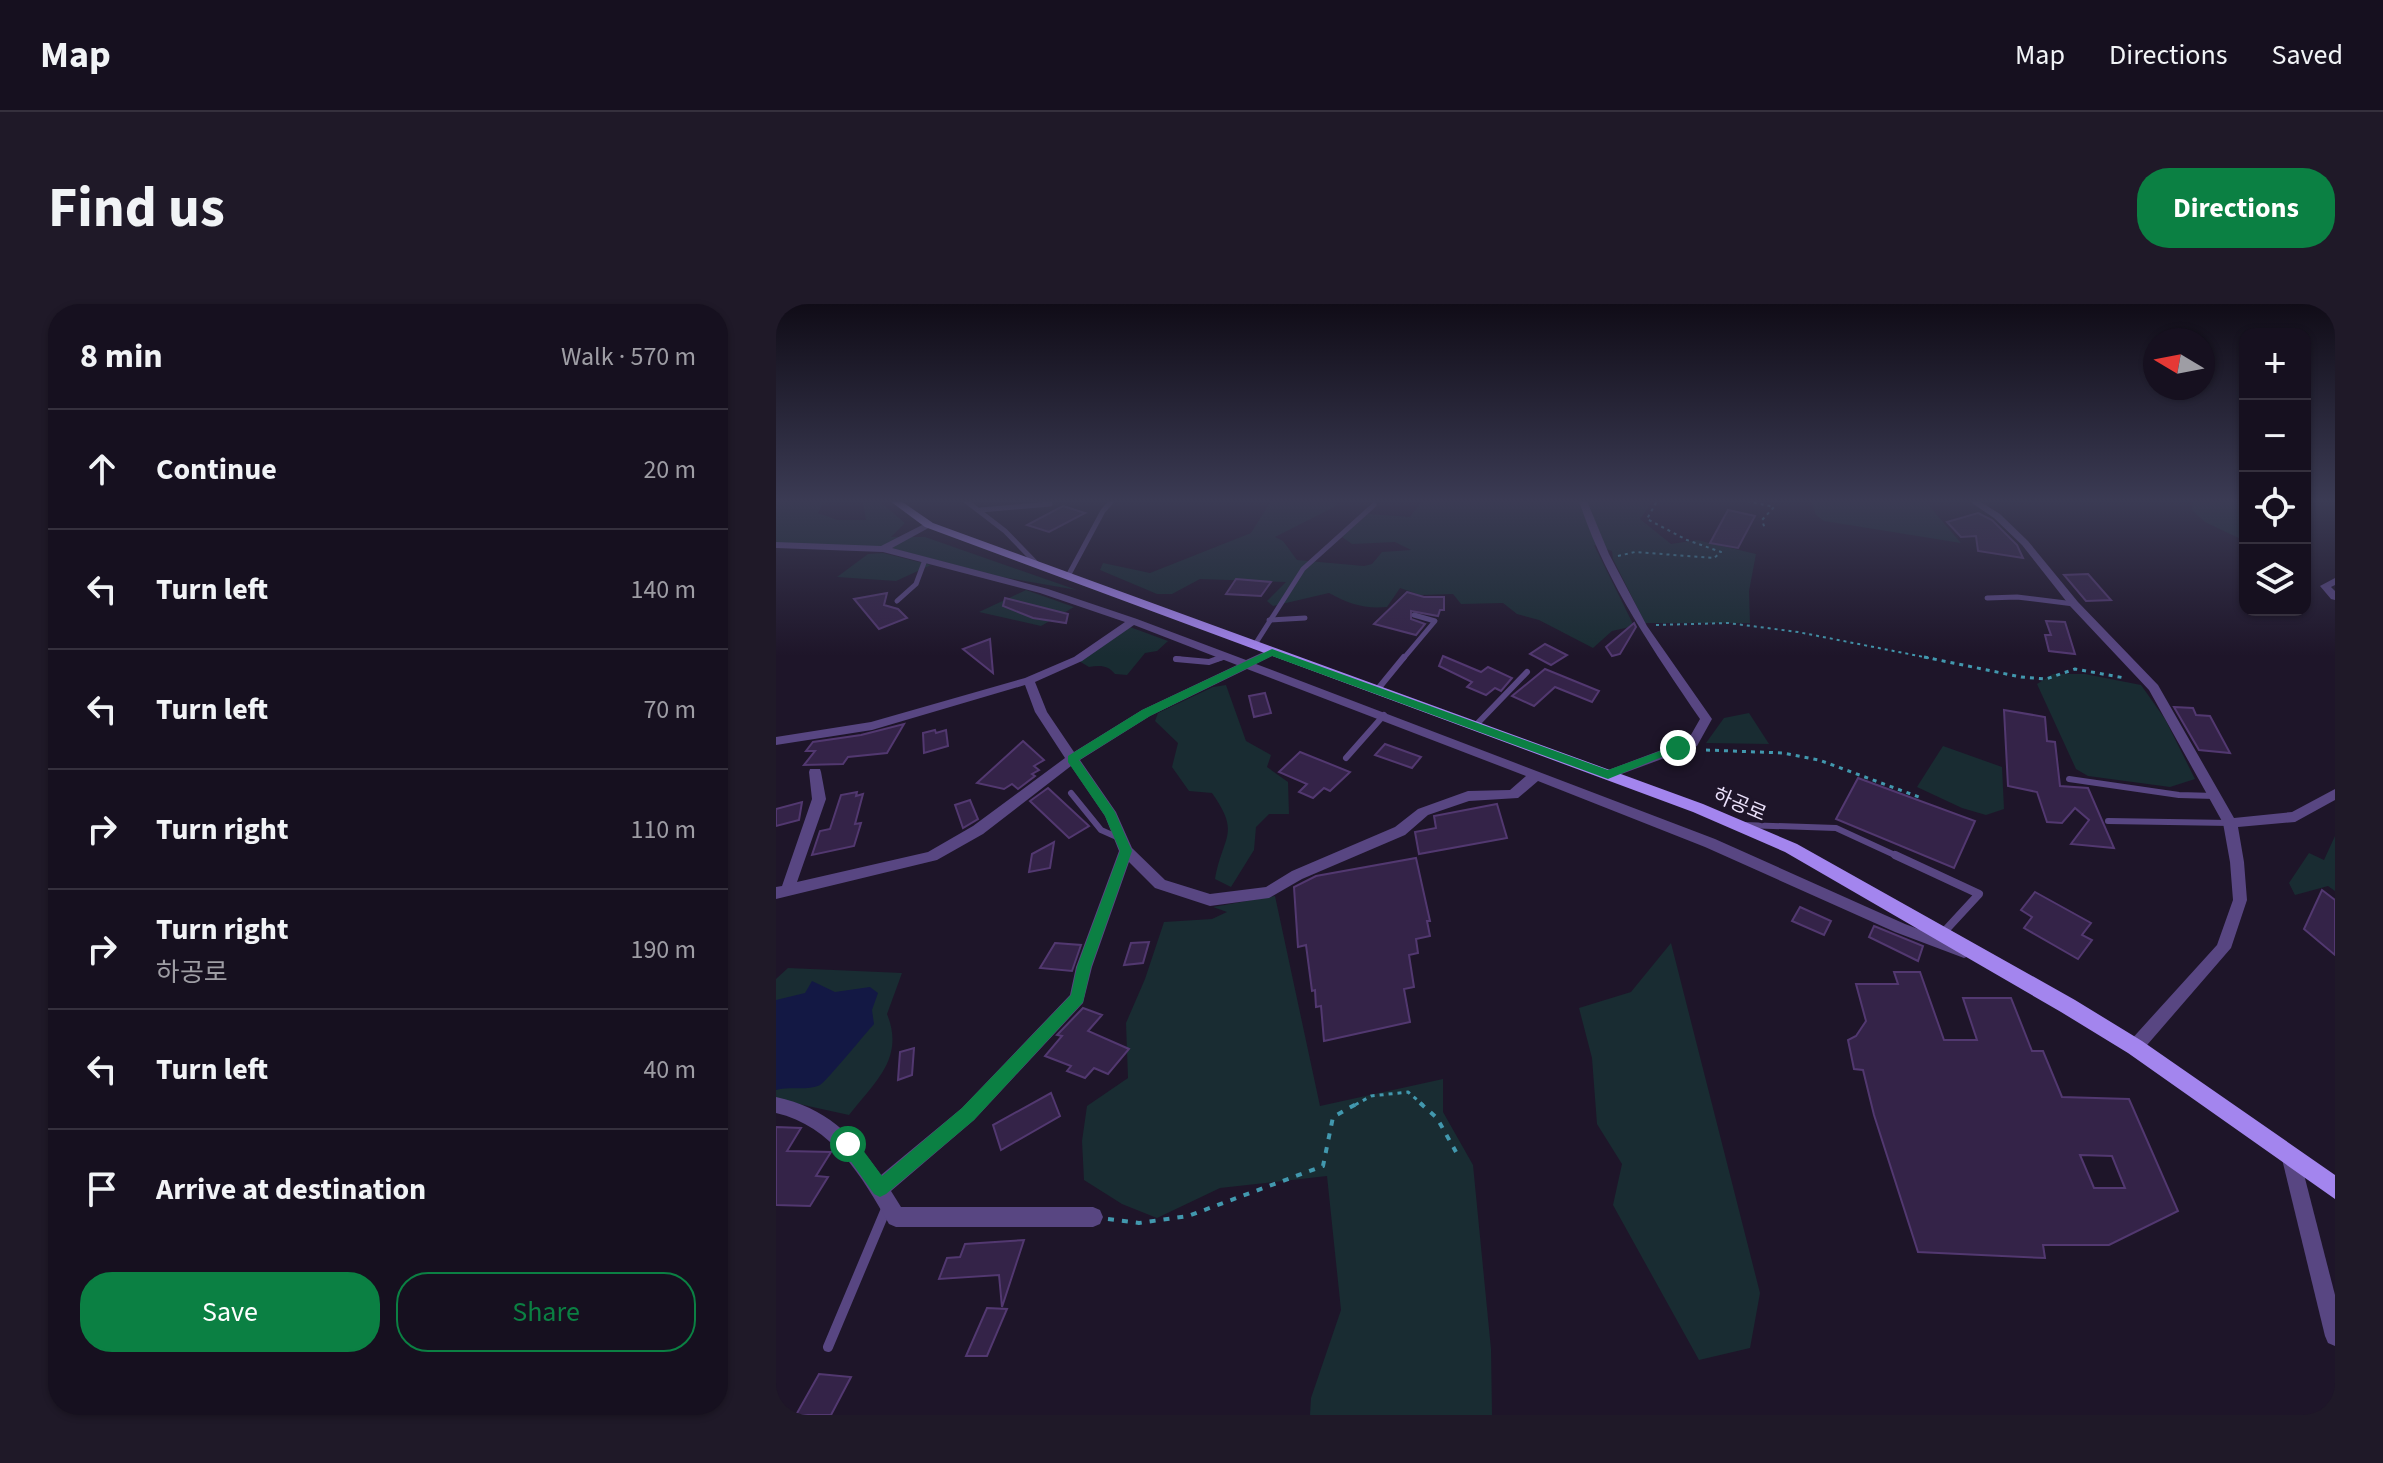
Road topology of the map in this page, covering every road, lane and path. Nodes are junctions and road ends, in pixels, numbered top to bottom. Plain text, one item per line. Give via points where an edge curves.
1 (898, 553) edge
2 (1004, 553) edge
3 (1024, 553) edge
4 (1080, 553) edge
5 (1321, 553) edge
6 (1604, 553) edge
7 (1631, 553) edge
8 (1646, 553) edge
9 (1720, 553) edge
10 (2033, 553) edge
11 (1606, 559) junction
12 (925, 560) junction
13 (1037, 565) junction
14 (1068, 576) junction
15 (2335, 581) edge
16 (2335, 597) edge
17 (1987, 598) dead end
18 (897, 601) dead end
19 (2074, 604) junction
20 (1414, 615) dead end
21 (1305, 618) dead end
22 (1269, 620) junction
23 (1133, 621) junction
24 (1642, 626) junction
25 (1254, 646) junction
26 (1272, 652) junction
27 (1224, 657) junction
28 (1176, 659) dead end
29 (1244, 665) junction
30 (1527, 672) dead end
31 (1029, 680) junction
32 (2148, 682) junction
33 (1377, 690) junction
34 (1384, 715) junction
35 (1475, 726) junction
36 (776, 741) edge
37 (1678, 748) junction
38 (1346, 758) dead end
39 (1072, 759) junction
40 (815, 772) dead end
41 (1536, 775) junction
42 (1608, 775) junction
43 (2069, 779) dead end
44 (1071, 793) dead end
45 (2335, 795) edge
46 (2215, 796) junction
47 (1919, 797) dead end
48 (2108, 821) dead end
49 (2230, 823) junction
50 (1738, 825) junction
51 (1123, 845) junction
52 (782, 892) edge
53 (1940, 935) junction
54 (1989, 962) junction
55 (2135, 1047) junction
56 (776, 1105) edge
57 (1456, 1152) dead end
58 (2291, 1159) junction
59 (2335, 1188) edge
60 (884, 1196) junction
61 (1093, 1217) joint
62 (2335, 1336) edge
63 (828, 1347) dead end

1 - 12 street
2 - 13 main road, 하공로
3 - 13 lane
4 - 14 lane
5 - 22 lane via 1303,569
6 - 11 street
7 - 11 path
8 - 9 path via 1714,558
10 - 19 street
11 - 24 street
12 - 18 lane via 918,583
12 - 23 street
13 - 14 main road, 하공로
14 - 25 main road, 하공로
15 - 16 street via 2325,586
17 - 19 lane
19 - 32 street
20 - 33 lane via 1435,621
21 - 22 lane
22 - 25 lane
23 - 27 street
23 - 31 street via 1078,659
24 - 32 path via 1728,623 2021,677 2046,679 2075,669
24 - 37 street via 1706,719 1693,743
25 - 26 main road, 하공로
26 - 29 street
26 - 33 main road, 하공로
27 - 28 lane via 1209,662
27 - 29 street
29 - 34 street
29 - 39 street via 1146,713
30 - 35 lane
31 - 36 street via 872,726
31 - 39 street via 1041,712
32 - 46 street
33 - 35 main road, 하공로
34 - 38 lane
34 - 41 street
35 - 42 main road, 하공로
37 - 42 street
37 - 47 path via 1819,760
39 - 51 street via 1111,815
39 - 52 street via 978,830 932,856
40 - 52 street via 819,799
41 - 51 street via 1513,795 1468,796 1423,812 1400,831 1269,892 1210,900 1160,884
41 - 54 street
42 - 50 main road, 하공로
43 - 46 lane
44 - 51 lane via 1101,830
45 - 49 street via 2295,817
46 - 49 street
48 - 49 lane
49 - 55 street via 2240,900 2223,948
50 - 53 main road, 하공로 via 1791,848
50 - 53 lane via 1836,828 1979,894
51 - 60 street via 1077,998
53 - 54 main road, 하공로
54 - 55 main road, 하공로
55 - 58 main road, 하공로
56 - 60 street via 794,1107 848,1144
57 - 61 path via 1437,1118 1408,1092 1371,1096 1333,1117 1323,1166 1188,1216 1139,1223
58 - 59 main road, 하공로
58 - 62 street
60 - 61 street via 896,1217
60 - 63 lane

